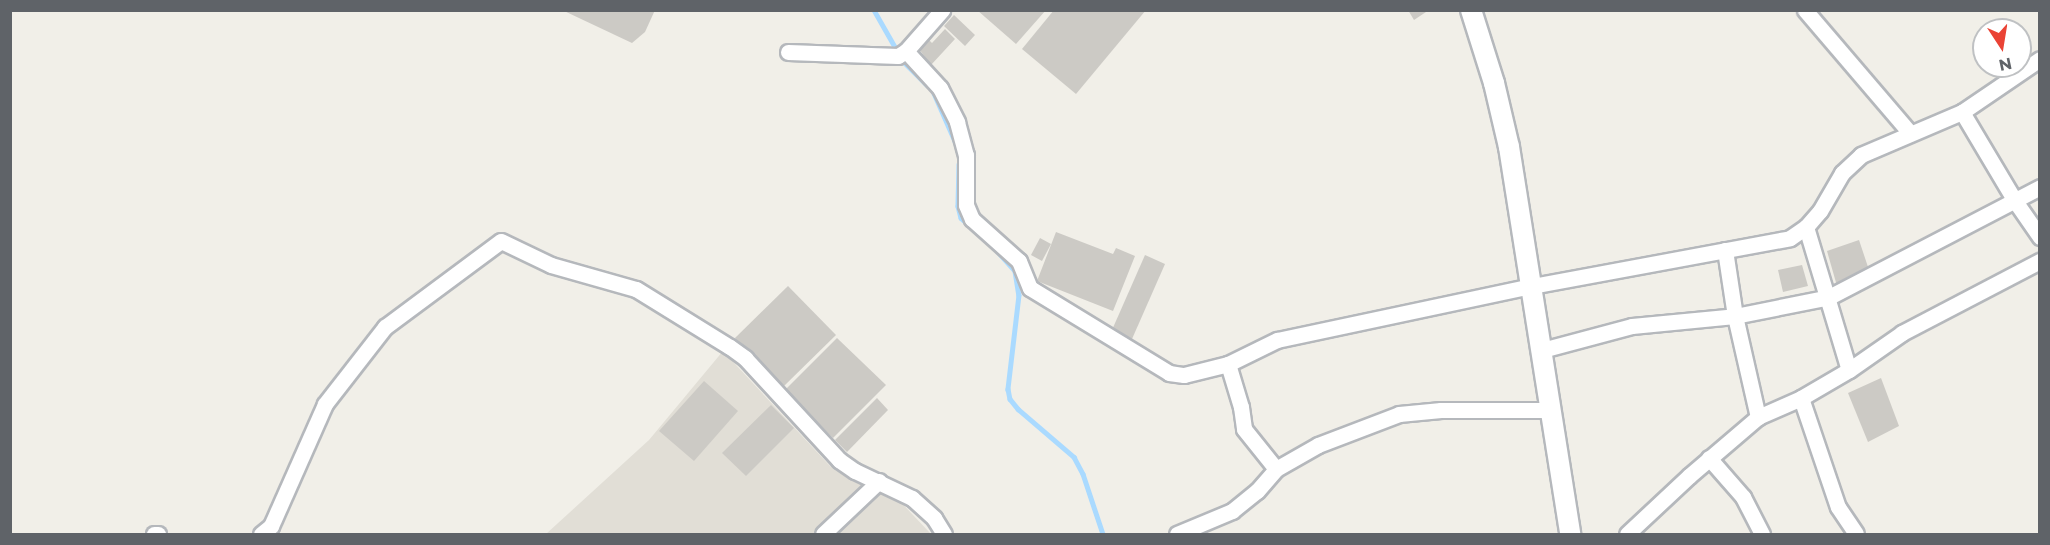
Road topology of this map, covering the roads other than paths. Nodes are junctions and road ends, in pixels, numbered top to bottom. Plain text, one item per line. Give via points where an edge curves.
1 (942, 10) edge
2 (1471, 10) edge
3 (1805, 10) edge
4 (788, 52) dead end
5 (903, 54) junction
6 (2040, 59) edge
7 (1962, 112) junction
8 (1910, 133) junction
9 (2040, 187) edge
10 (2015, 201) junction
11 (1806, 227) junction
12 (2040, 237) edge
13 (1725, 250) junction
14 (2040, 261) edge
15 (1532, 286) junction
16 (1829, 297) junction
17 (1735, 316) junction
18 (1542, 350) junction
19 (1228, 364) junction
20 (1849, 370) junction
21 (1802, 398) junction
22 (1552, 410) junction
23 (1758, 417) junction
24 (1709, 458) junction
25 (1276, 468) junction
26 (879, 481) junction
27 (261, 534) edge
28 (823, 534) edge
29 (944, 534) edge
30 (1177, 534) edge
31 (1570, 534) edge
32 (1627, 534) edge
33 (1762, 534) edge
34 (1856, 534) edge

1 - 5 street
2 - 15 street via 1509,147
3 - 8 street
4 - 5 street
5 - 19 street via 940,88 957,122 966,155 966,205 972,219 1019,261 1030,288 1169,373 1184,375
6 - 7 street
7 - 8 street
7 - 10 street
8 - 11 street via 1861,155 1842,173
9 - 10 street
10 - 12 street
10 - 16 street
11 - 13 street via 1790,238
11 - 16 street
13 - 15 street
13 - 17 street
14 - 20 street via 1902,333
15 - 18 street
15 - 19 street via 1277,340
16 - 17 street
16 - 20 street
17 - 18 street via 1632,326
17 - 23 street
18 - 22 street
19 - 25 street via 1244,429
20 - 21 street
21 - 23 street
21 - 34 street via 1838,507
22 - 25 street via 1399,414 1318,445
22 - 31 street
23 - 24 street
24 - 32 street
24 - 33 street via 1743,496
25 - 30 street via 1257,491 1232,511
26 - 27 street via 839,460 730,346 636,289 551,265 501,241 386,327 325,404 272,526
26 - 28 street
26 - 29 street via 912,498 934,518

